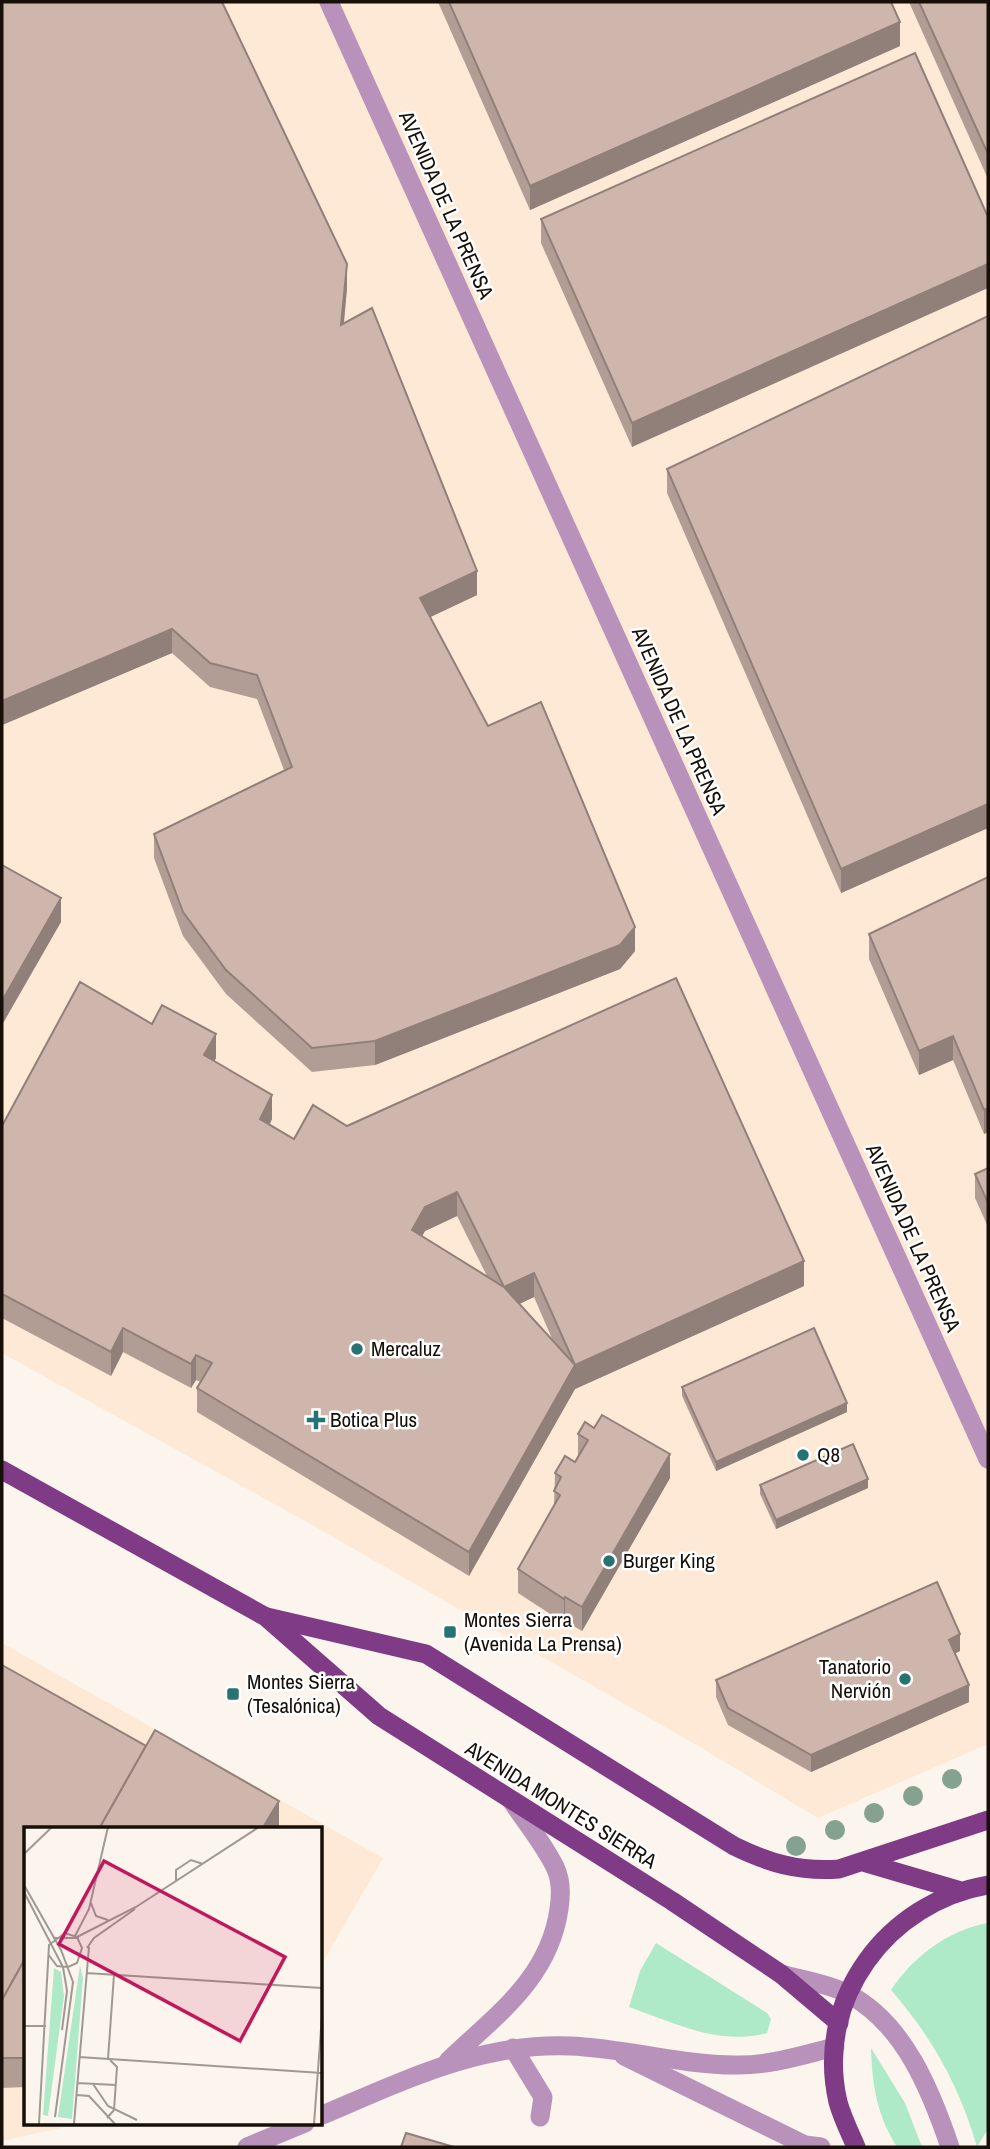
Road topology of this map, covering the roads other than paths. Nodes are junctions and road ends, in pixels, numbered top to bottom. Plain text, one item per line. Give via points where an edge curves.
1 (329, 2) edge
2 (988, 1459) edge
3 (2, 1470) edge
4 (266, 1617) junction
5 (511, 1800) junction
6 (988, 1820) edge
7 (866, 1863) junction
8 (988, 1885) edge
9 (958, 1890) junction
10 (781, 1974) junction
11 (847, 1993) junction
12 (839, 2023) junction
13 (835, 2047) junction
14 (513, 2048) junction
15 (613, 2051) junction
16 (446, 2063) junction
17 (322, 2115) edge
18 (540, 2117) dead end
19 (303, 2124) edge
20 (247, 2147) edge
21 (821, 2147) edge
22 (856, 2147) edge
23 (950, 2147) edge

1 - 2 street, AVENIDA DE LA PRENSA
3 - 4 main road, AVENIDA MONTES SIERRA
4 - 5 main road, AVENIDA MONTES SIERRA via 379,1716
4 - 7 main road, AVENIDA MONTES SIERRA via 426,1654 734,1846 778,1866 814,1871
5 - 10 main road, AVENIDA MONTES SIERRA
5 - 16 street via 556,1869 561,1896 550,1949 518,1994
6 - 7 main road
7 - 9 main road
8 - 9 main road
9 - 11 main road via 910,1915 878,1944
10 - 11 street
10 - 12 main road, AVENIDA MONTES SIERRA
11 - 12 main road
11 - 23 street via 892,2032 916,2067
12 - 13 main road
13 - 15 street via 735,2065
13 - 22 main road via 838,2102
14 - 15 street via 570,2046
14 - 16 street
14 - 18 street via 543,2097
15 - 21 street via 806,2145
16 - 17 street
19 - 20 street

